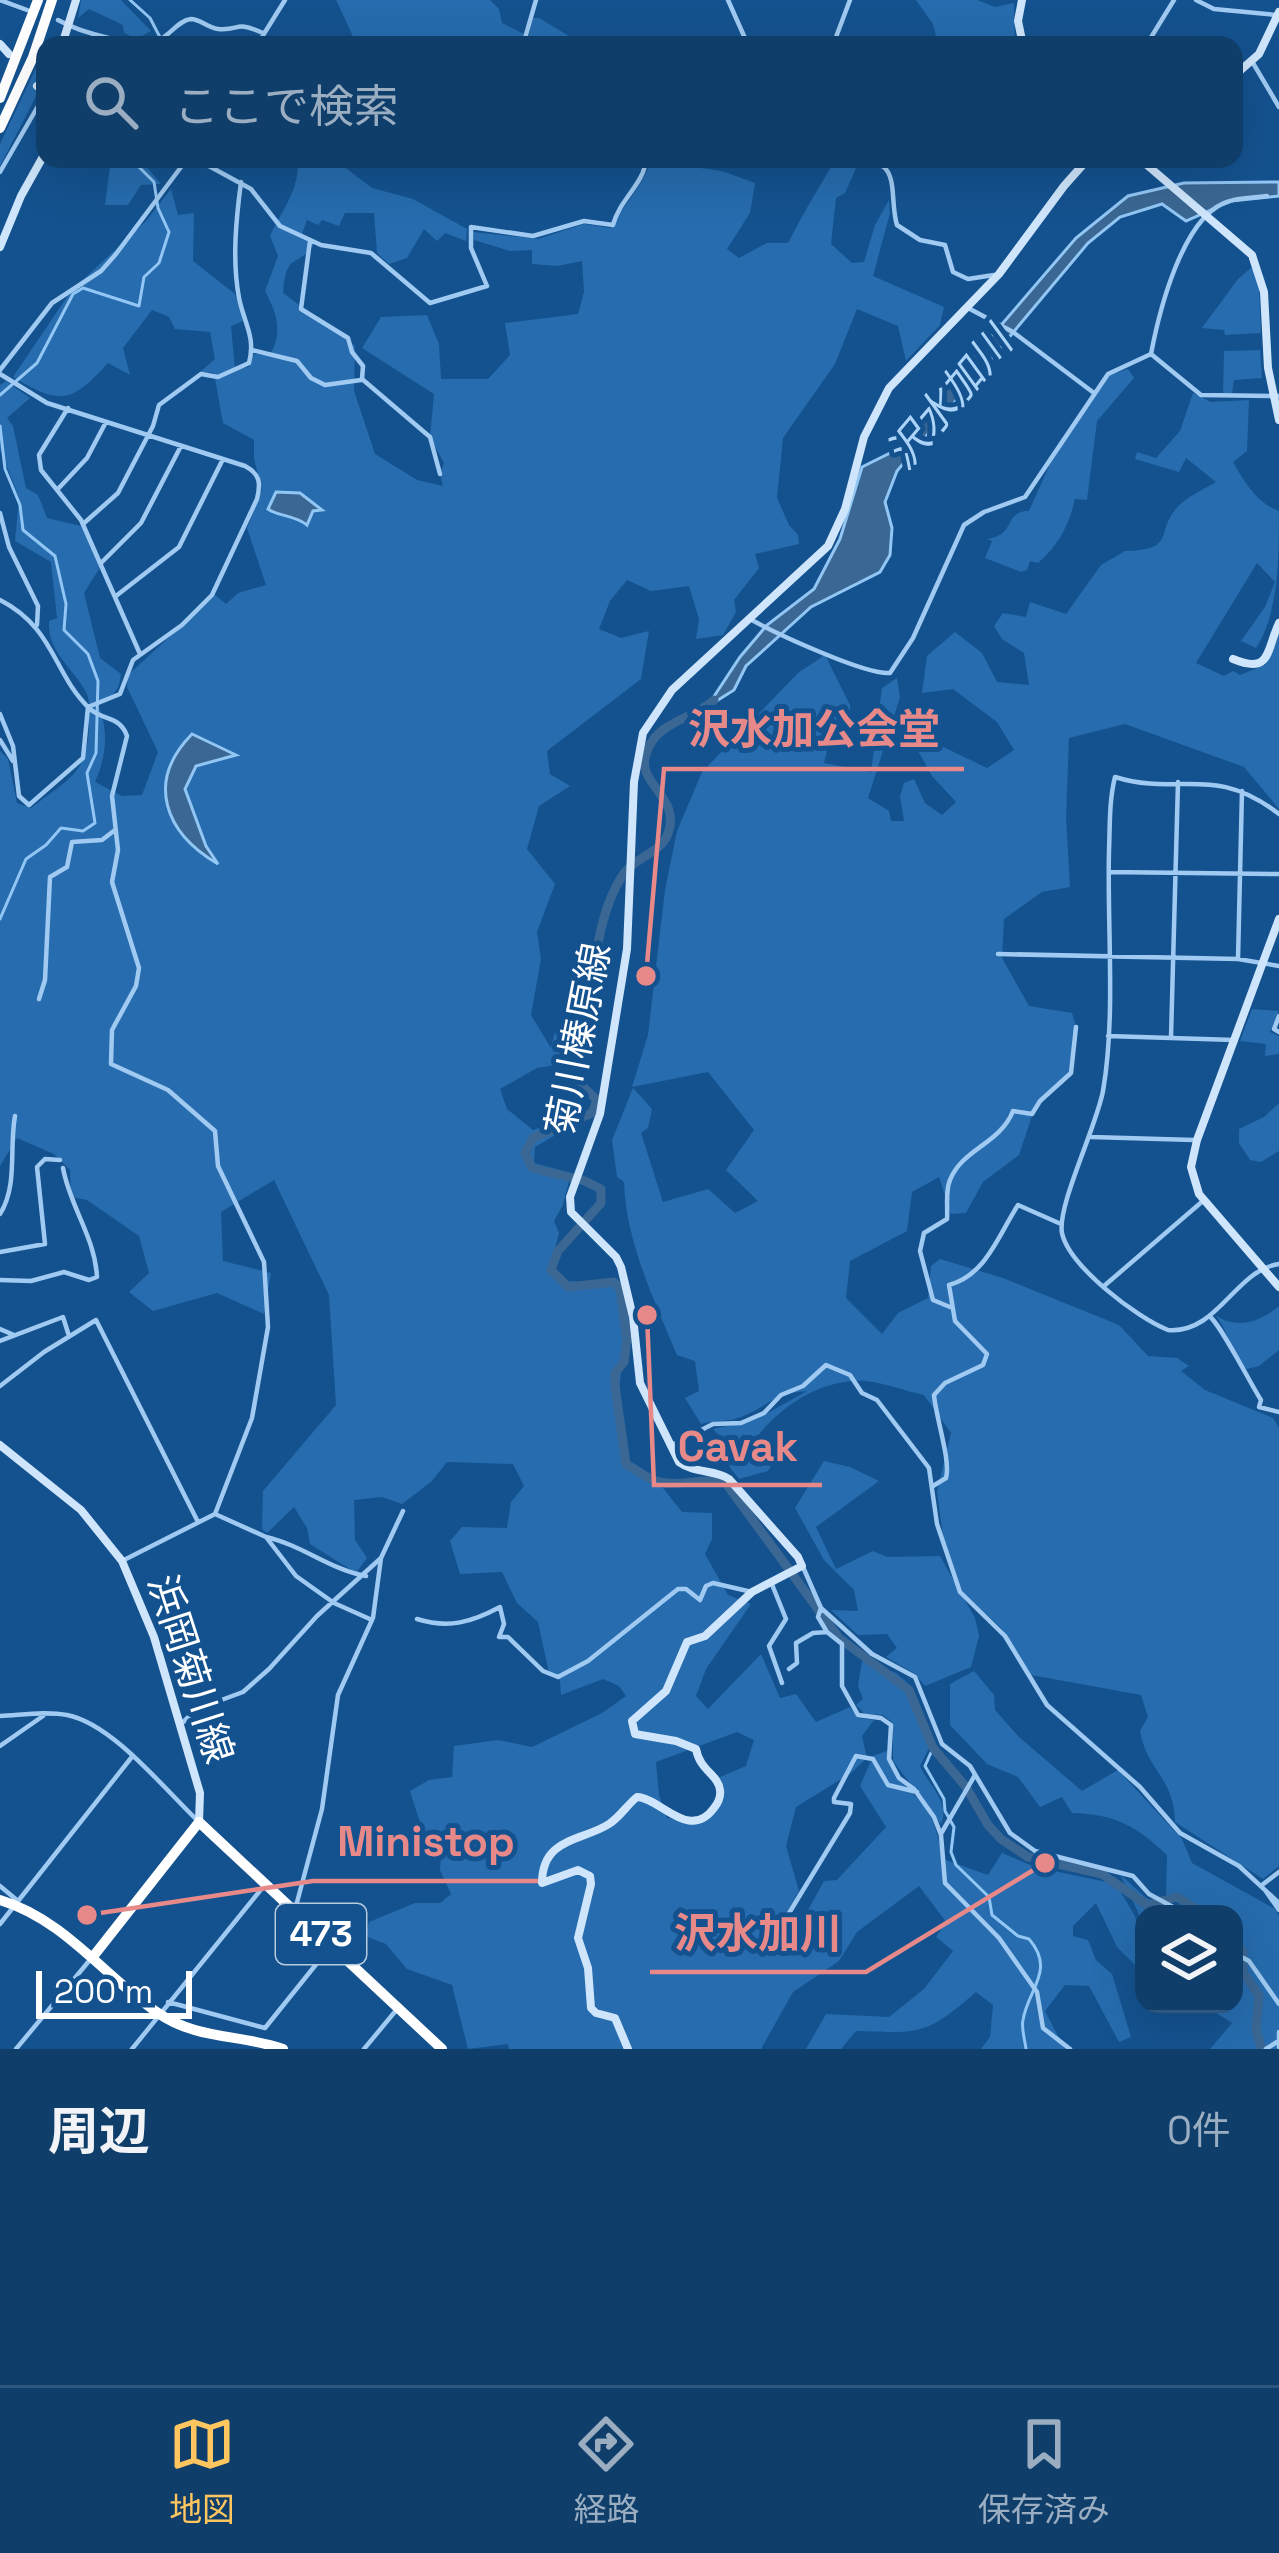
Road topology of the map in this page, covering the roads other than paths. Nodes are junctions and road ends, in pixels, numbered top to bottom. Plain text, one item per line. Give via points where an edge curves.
1 (0, 0) edge
2 (38, 0) edge
3 (52, 0) edge
4 (76, 0) edge
5 (285, 0) edge
6 (536, 0) edge
7 (728, 0) edge
8 (850, 0) edge
9 (1022, 0) edge
10 (1174, 0) edge
11 (1196, 0) edge
12 (27, 10) dead end
13 (1278, 14) edge
14 (58, 20) dead end
15 (69, 26) junction
16 (263, 33) junction
17 (39, 36) edge
18 (65, 36) edge
19 (108, 36) edge
20 (164, 36) edge
21 (262, 36) edge
22 (526, 36) edge
23 (744, 36) edge
24 (836, 36) edge
25 (1021, 36) edge
26 (1152, 36) edge
27 (0, 44) edge
28 (36, 45) edge
29 (9, 54) dead end
30 (1252, 63) junction
31 (1243, 70) edge
32 (0, 98) edge
33 (36, 102) edge
34 (1279, 107) edge
35 (0, 128) edge
36 (37, 168) edge
37 (184, 168) edge
38 (211, 168) edge
39 (645, 168) edge
40 (883, 168) edge
41 (1080, 168) edge
42 (1150, 168) edge
43 (0, 172) edge
44 (241, 182) junction
45 (1267, 196) dead end
46 (1208, 214) junction
47 (310, 242) junction
48 (0, 247) edge
49 (999, 274) junction
50 (967, 308) junction
51 (252, 350) junction
52 (1151, 354) junction
53 (0, 372) edge
54 (362, 380) junction
55 (1094, 393) junction
56 (1276, 396) edge
57 (68, 407) junction
58 (1279, 420) edge
59 (106, 422) junction
60 (148, 436) junction
61 (181, 446) junction
62 (223, 459) junction
63 (440, 475) dead end
64 (57, 490) junction
65 (0, 513) edge
66 (83, 524) junction
67 (102, 562) junction
68 (116, 596) junction
69 (0, 600) edge
70 (751, 620) junction
71 (1279, 623) edge
72 (37, 626) junction
73 (140, 654) junction
74 (1233, 659) dead end
75 (88, 706) junction
76 (0, 714) edge
77 (0, 740) edge
78 (13, 760) junction
79 (1178, 782) junction
80 (1242, 791) junction
81 (1279, 814) edge
82 (115, 830) junction
83 (1109, 872) junction
84 (1177, 873) junction
85 (1240, 874) junction
86 (1279, 874) edge
87 (1279, 919) edge
88 (998, 954) dead end
89 (1109, 957) junction
90 (1175, 958) junction
91 (1238, 959) junction
92 (1264, 962) junction
93 (1279, 967) edge
94 (39, 999) dead end
95 (1279, 1016) edge
96 (1076, 1027) dead end
97 (1279, 1032) edge
98 (1106, 1036) junction
99 (1171, 1037) junction
100 (1234, 1040) junction
101 (15, 1116) dead end
102 (1091, 1137) junction
103 (1197, 1140) junction
104 (1204, 1200) junction
105 (0, 1214) edge
106 (1061, 1224) junction
107 (0, 1252) edge
108 (1279, 1264) edge
109 (1263, 1269) junction
110 (0, 1280) edge
111 (1104, 1286) junction
112 (1279, 1287) edge
113 (950, 1307) junction
114 (1209, 1316) junction
115 (0, 1329) edge
116 (14, 1335) junction
117 (69, 1336) junction
118 (0, 1341) edge
119 (0, 1386) edge
120 (1279, 1412) edge
121 (0, 1445) edge
122 (670, 1446) junction
123 (932, 1486) junction
124 (403, 1511) dead end
125 (215, 1514) junction
126 (198, 1522) junction
127 (266, 1537) junction
128 (382, 1558) junction
129 (122, 1561) junction
130 (802, 1566) junction
131 (366, 1576) junction
132 (770, 1582) junction
133 (752, 1592) junction
134 (334, 1604) junction
135 (821, 1608) junction
136 (417, 1619) dead end
137 (372, 1620) junction
138 (827, 1632) junction
139 (789, 1669) dead end
140 (782, 1683) dead end
141 (44, 1714) junction
142 (0, 1716) edge
143 (180, 1725) junction
144 (0, 1746) edge
145 (131, 1757) junction
146 (975, 1774) junction
147 (917, 1792) junction
148 (199, 1822) junction
149 (941, 1835) junction
150 (1279, 1872) edge
151 (267, 1883) junction
152 (1262, 1885) junction
153 (0, 1886) edge
154 (0, 1900) edge
155 (17, 1903) junction
156 (1169, 1905) edge
157 (1279, 1906) edge
158 (295, 1909) junction
159 (783, 1923) dead end
160 (0, 1924) edge
161 (332, 1945) junction
162 (92, 1958) junction
163 (1243, 1958) edge
164 (168, 2002) junction
165 (1279, 2004) edge
166 (398, 2008) junction
167 (158, 2013) junction
168 (1279, 2032) edge
169 (1278, 2045) edge
170 (16, 2049) edge
171 (132, 2049) edge
172 (283, 2049) edge
173 (364, 2049) edge
174 (442, 2049) edge
175 (628, 2049) edge
176 (1070, 2049) edge
177 (1266, 2049) edge

1 - 12 street
2 - 32 highway
3 - 17 highway
4 - 15 main road
5 - 16 street
6 - 22 street
7 - 23 street
8 - 24 street
9 - 25 main road
10 - 26 street
11 - 13 street
13 - 30 main road
14 - 15 street
15 - 18 main road
15 - 19 street
16 - 20 street via 195,19
16 - 21 street
27 - 29 main road
28 - 35 highway
30 - 31 main road
30 - 34 street
33 - 43 street
36 - 48 main road
37 - 53 street via 101,271 52,303
38 - 44 street
39 - 47 street via 613,225 584,221 533,236 471,227 487,286 430,303 371,253
40 - 49 street via 893,182 897,225 945,245 953,272 968,279
41 - 49 main road, 菊川榛原線
42 - 46 main road
44 - 47 street via 280,226
44 - 51 street via 239,293
45 - 46 street via 1227,200
46 - 52 street via 1179,261
46 - 56 main road via 1259,269
47 - 54 street via 301,309 343,332
49 - 50 main road, 菊川榛原線
50 - 55 street
50 - 70 main road, 菊川榛原線 via 878,408 827,546
51 - 54 street via 297,362 325,385
51 - 60 street via 247,365 218,377 201,374 159,405
52 - 55 street via 1108,374
52 - 56 street via 1198,394
53 - 57 street via 47,403
54 - 63 street via 430,437
55 - 70 street via 1025,497 964,525 890,673
56 - 58 main road
57 - 59 street
57 - 64 street via 39,455
59 - 60 street
59 - 64 street
60 - 61 street
60 - 66 street via 118,493
61 - 62 street
61 - 67 street via 142,523
62 - 68 street via 179,548
62 - 73 street via 257,474 257,499 212,595
64 - 66 street
65 - 72 street via 38,606
66 - 67 street
67 - 68 street
68 - 73 street
69 - 72 street
70 - 122 main road, 菊川榛原線 via 672,690 644,733 634,782 627,949 604,1098 573,1186 571,1212 621,1267 640,1383
71 - 74 main road via 1262,662
72 - 75 street
73 - 75 street via 120,694
75 - 78 street via 83,758 35,802 22,801
75 - 82 street via 118,721 127,736 112,796
76 - 78 street
77 - 78 street
79 - 80 street
79 - 83 street via 1114,777
79 - 84 street
80 - 81 street
80 - 85 street
82 - 94 street via 102,840 71,842 67,867 50,878
82 - 125 street via 112,882 139,968 112,1030 111,1064 168,1090 215,1131 218,1166 264,1262 268,1328 259,1390
83 - 84 street
83 - 89 street
84 - 85 street
84 - 90 street
85 - 86 street
85 - 91 street
87 - 92 main road
88 - 89 street
89 - 90 street
89 - 98 street
90 - 91 street
90 - 99 street
91 - 92 street
92 - 93 street
92 - 100 main road
95 - 97 street
96 - 113 street via 1071,1073 1032,1114 1013,1111 991,1142 964,1160 948,1183 947,1219 924,1233 930,1294
98 - 99 street
98 - 102 street
99 - 100 street
100 - 103 main road
101 - 105 street via 8,1202
102 - 103 street
102 - 106 street
103 - 104 main road via 1191,1167
104 - 109 main road
104 - 111 street
106 - 111 street via 1074,1261
106 - 113 street via 1018,1205 984,1263 949,1285
107 - 110 street via 45,1244 37,1167 45,1159 61,1164 97,1277 64,1272
108 - 109 street
109 - 112 main road
109 - 114 street
111 - 114 street via 1168,1330 1196,1327
113 - 123 street via 987,1354 983,1365 934,1394 949,1466
114 - 120 street via 1222,1326 1259,1407
115 - 116 street
116 - 117 street via 63,1317
116 - 118 street
117 - 119 street
117 - 126 street via 96,1320
121 - 129 main road, 浜岡菊川線 via 67,1497
122 - 123 street via 712,1424 764,1413 834,1366 877,1400 929,1468
122 - 130 main road via 688,1468 730,1479
123 - 152 street via 960,1592 1005,1636 1047,1705 1140,1786 1180,1833
124 - 128 street
125 - 126 street
125 - 127 street
126 - 129 street
127 - 131 street
127 - 134 street via 290,1571
128 - 131 street
128 - 137 street
129 - 143 main road, 浜岡菊川線
130 - 132 main road
130 - 135 street
131 - 134 street
132 - 133 main road
132 - 140 street via 786,1619 769,1646
133 - 136 street via 713,1583 700,1600 678,1589 558,1677 499,1637 500,1607 472,1622
133 - 175 main road via 688,1642 659,1702 631,1727 696,1749 721,1794 711,1813 675,1818 637,1797 612,1822 560,1845 541,1876 549,1884 578,1870 590,1876 578,1938 589,2001 596,2013 615,2018
134 - 137 street
134 - 143 street via 243,1692 197,1709
135 - 138 street
135 - 146 street via 872,1654 915,1677 943,1744
137 - 158 street via 338,1694 326,1792
138 - 139 street via 796,1643 797,1664
138 - 147 street via 843,1647 842,1686 859,1714 892,1725 890,1759
141 - 142 street
141 - 144 street
141 - 145 street via 86,1720
143 - 148 main road, 浜岡菊川線 via 200,1793
145 - 148 street
145 - 155 street
146 - 149 street
146 - 156 street via 1019,1841 1132,1876
147 - 149 street
147 - 159 street via 888,1785 873,1759 856,1756 834,1798 851,1804 850,1813
148 - 151 highway, 473
148 - 162 highway
149 - 176 street via 945,1883 999,1938 1037,1993 1043,2028
150 - 152 street
151 - 158 highway, 473
151 - 164 street
152 - 157 street
153 - 155 street
154 - 155 highway
155 - 160 street
155 - 162 highway
158 - 161 highway, 473
161 - 164 street via 265,2028
161 - 166 highway, 473
162 - 167 highway
162 - 170 street
163 - 165 street
164 - 167 street
166 - 173 street
166 - 174 highway, 473
167 - 171 street
167 - 172 highway via 208,2040
168 - 169 street
169 - 177 street

